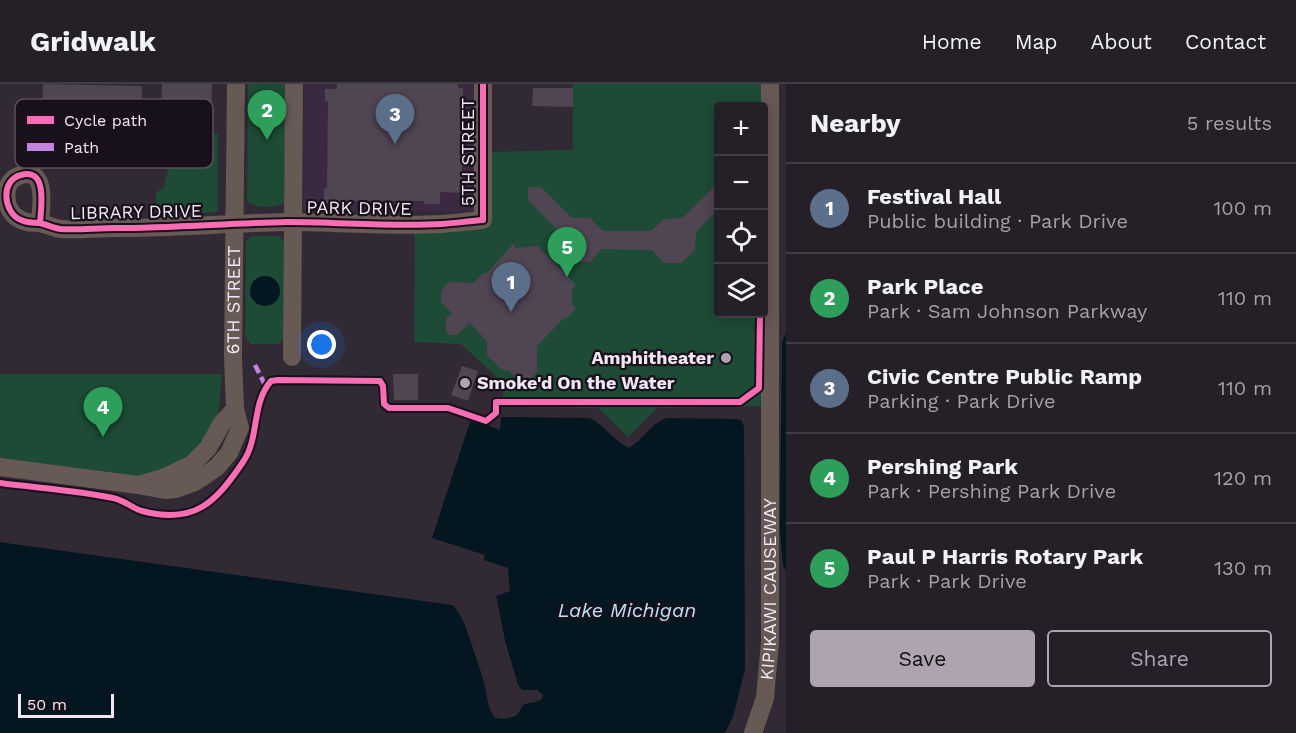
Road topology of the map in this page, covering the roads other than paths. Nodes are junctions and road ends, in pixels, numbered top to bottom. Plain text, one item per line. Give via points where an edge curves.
1 (236, 84) edge
2 (294, 84) edge
3 (483, 84) edge
4 (770, 84) edge
5 (768, 156) edge
6 (767, 210) edge
7 (483, 220) joint
8 (293, 222) junction
9 (40, 223) dead end
10 (234, 224) junction
11 (767, 264) edge
12 (767, 318) edge
13 (292, 357) dead end
14 (235, 409) junction
15 (0, 467) edge
16 (138, 485) junction
17 (753, 733) edge

1 - 10 street, 6TH STREET
2 - 8 street
3 - 7 street, 5TH STREET
4 - 5 street, KIPIKAWI CAUSEWAY
6 - 11 street, KIPIKAWI CAUSEWAY
7 - 8 street, PARK DRIVE via 443,224
8 - 10 street, PARK DRIVE
8 - 13 street
9 - 10 street, LIBRARY DRIVE via 64,229
10 - 14 street, 6TH STREET
12 - 17 street, KIPIKAWI CAUSEWAY via 770,661 765,698
14 - 16 street via 196,460 178,472
14 - 16 street, 6TH STREET via 240,428 234,445 224,461 208,474 176,489
15 - 16 street, 6TH STREET

